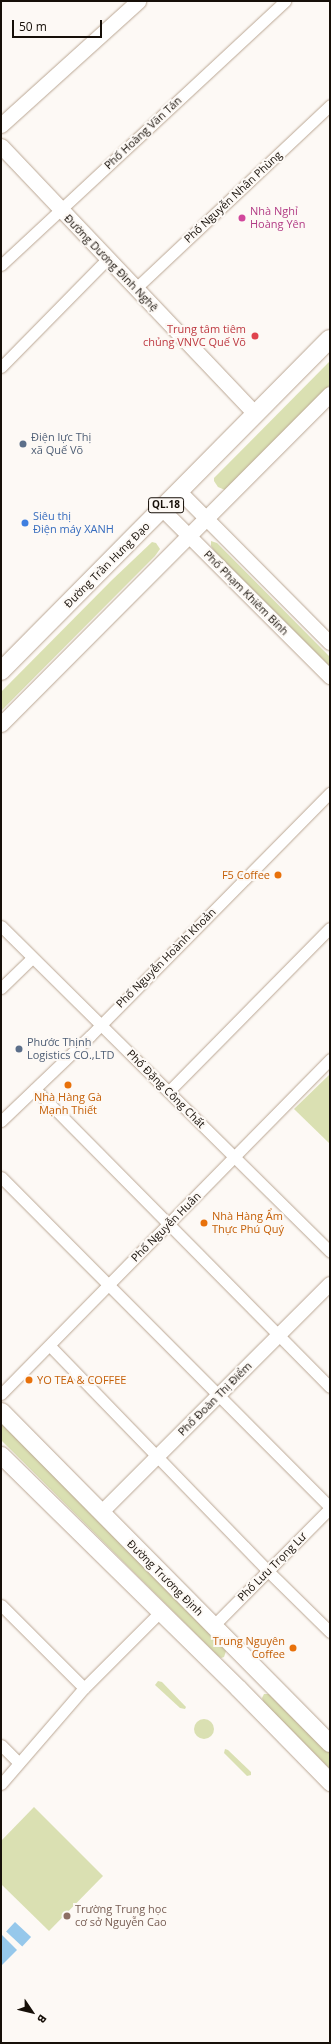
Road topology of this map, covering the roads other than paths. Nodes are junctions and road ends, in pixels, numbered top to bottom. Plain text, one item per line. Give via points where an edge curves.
1 (138, 1) edge
2 (285, 1) edge
3 (330, 105) edge
4 (1, 125) edge
5 (1, 146) edge
6 (61, 210) junction
7 (107, 258) junction
8 (1, 265) edge
9 (136, 288) junction
10 (330, 339) edge
11 (1, 367) edge
12 (330, 394) edge
13 (256, 414) junction
14 (180, 492) junction
15 (162, 509) junction
16 (206, 518) junction
17 (188, 535) junction
18 (330, 643) edge
19 (1, 671) edge
20 (330, 677) edge
21 (1, 724) edge
22 (330, 793) edge
23 (1, 926) edge
24 (330, 928) edge
25 (32, 958) junction
26 (1, 988) edge
27 (101, 1024) junction
28 (330, 1059) edge
29 (35, 1089) junction
30 (168, 1091) junction
31 (1, 1122) edge
32 (234, 1158) junction
33 (1, 1178) edge
34 (169, 1222) junction
35 (330, 1252) edge
36 (330, 1284) edge
37 (109, 1285) junction
38 (279, 1335) junction
39 (50, 1346) junction
40 (330, 1387) edge
41 (1, 1394) edge
42 (219, 1395) junction
43 (1, 1411) edge
44 (1, 1455) edge
45 (158, 1456) junction
46 (330, 1508) edge
47 (101, 1514) junction
48 (268, 1571) junction
49 (1, 1605) edge
50 (160, 1612) junction
51 (214, 1626) junction
52 (330, 1632) edge
53 (258, 1669) junction
54 (84, 1688) junction
55 (238, 1688) junction
56 (330, 1743) edge
57 (1, 1745) edge
58 (19, 1763) junction
59 (330, 1782) edge
60 (1, 1784) edge

1 - 4 main road
2 - 6 street, Phố Hoàng Văn Tán
3 - 9 street, Phố Nguyễn Nhân Phùng
5 - 6 main road, Đường Dương Đình Nghệ
6 - 7 main road, Đường Dương Đình Nghệ
6 - 8 street, Phố Hoàng Văn Tán
7 - 9 main road, Đường Dương Đình Nghệ
7 - 11 street
9 - 13 main road, Đường Dương Đình Nghệ
10 - 13 highway, Đường Trần Hưng Đạo / QL.18
12 - 16 main road
13 - 14 highway, Đường Trần Hưng Đạo / QL.18
14 - 15 highway, Đường Trần Hưng Đạo / QL.18
14 - 16 street
15 - 17 street, Phố Phạm Khiêm Bính
15 - 19 highway, Đường Trần Hưng Đạo / QL.18
16 - 17 main road
16 - 18 street
17 - 20 street, Phố Phạm Khiêm Bính
17 - 21 main road
22 - 27 street, Phố Nguyễn Hoành Khoản
23 - 25 street, Phố Đặng Công Chất
24 - 30 street
25 - 26 street
25 - 27 street, Phố Đặng Công Chất
27 - 29 street, Phố Nguyễn Hoành Khoản
27 - 30 street, Phố Đặng Công Chất
28 - 32 street, Phố Nguyễn Huân
29 - 31 street, Phố Nguyễn Hoành Khoản
29 - 34 street
30 - 32 street, Phố Đặng Công Chất
32 - 34 street, Phố Nguyễn Huân
32 - 35 street, Phố Đặng Công Chất
33 - 37 street
34 - 37 street, Phố Nguyễn Huân
34 - 38 street
36 - 38 street, Phố Đoàn Thị Điểm
37 - 39 street, Phố Nguyễn Huân
37 - 42 street
38 - 40 street
38 - 42 street, Phố Đoàn Thị Điểm
39 - 41 street, Phố Nguyễn Huân
39 - 45 street
42 - 45 street, Phố Đoàn Thị Điểm
42 - 46 street
43 - 47 main road, Đường Trương Định
44 - 50 main road
45 - 47 street, Phố Đoàn Thị Điểm
45 - 48 street
46 - 48 street, Phố Lưu Trọng Lư
47 - 51 main road, Đường Trương Định
48 - 51 street, Phố Lưu Trọng Lư
48 - 52 street
49 - 54 street
50 - 54 street
50 - 55 main road
51 - 53 main road, Đường Trương Định
53 - 55 main road
53 - 56 main road, Đường Trương Định
54 - 58 street
55 - 59 main road
57 - 58 street
58 - 60 street

